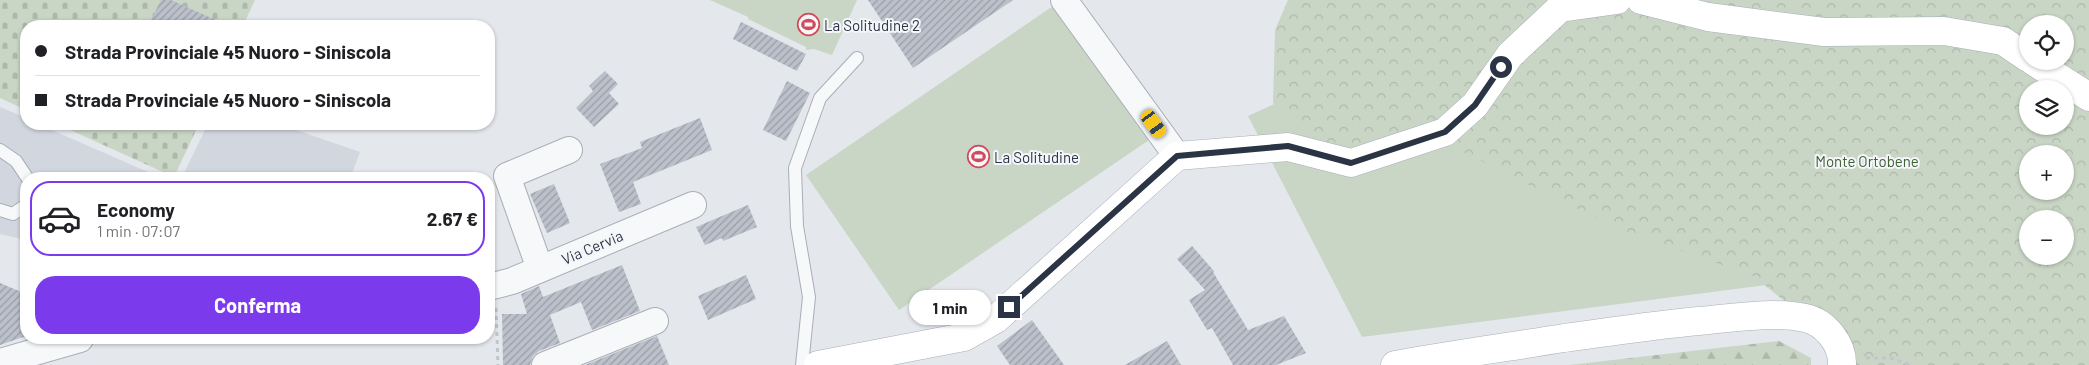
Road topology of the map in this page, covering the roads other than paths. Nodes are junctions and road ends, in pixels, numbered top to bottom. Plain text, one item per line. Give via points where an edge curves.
1 (1064, 0) edge
2 (1617, 0) edge
3 (1641, 0) edge
4 (2019, 52) edge
5 (857, 58) dead end
6 (2047, 70) edge
7 (2089, 97) edge
8 (0, 150) edge
9 (569, 150) dead end
10 (1177, 156) junction
11 (23, 172) edge
12 (693, 205) dead end
13 (20, 209) edge
14 (0, 210) edge
15 (540, 269) junction
16 (495, 285) edge
17 (655, 321) dead end
18 (63, 344) edge
19 (1842, 361) edge
20 (0, 362) edge
21 (545, 365) edge
22 (802, 365) edge
23 (818, 365) edge
24 (1395, 365) edge

1 - 10 street
2 - 10 street via 1560,8 1510,54 1475,105 1445,132 1351,163 1288,146
3 - 4 street via 1708,18 1824,32 1944,31 2003,41
5 - 22 lane via 820,98 795,168 797,226 809,297
6 - 7 street
8 - 11 lane via 16,161
9 - 15 street via 507,176
10 - 23 street via 996,319 964,337
12 - 15 street, Via Cervia
13 - 14 lane via 13,214
15 - 16 street, Via Cervia
17 - 21 street
18 - 20 street
19 - 24 street via 1838,345 1819,324 1806,318 1765,315 1664,324

